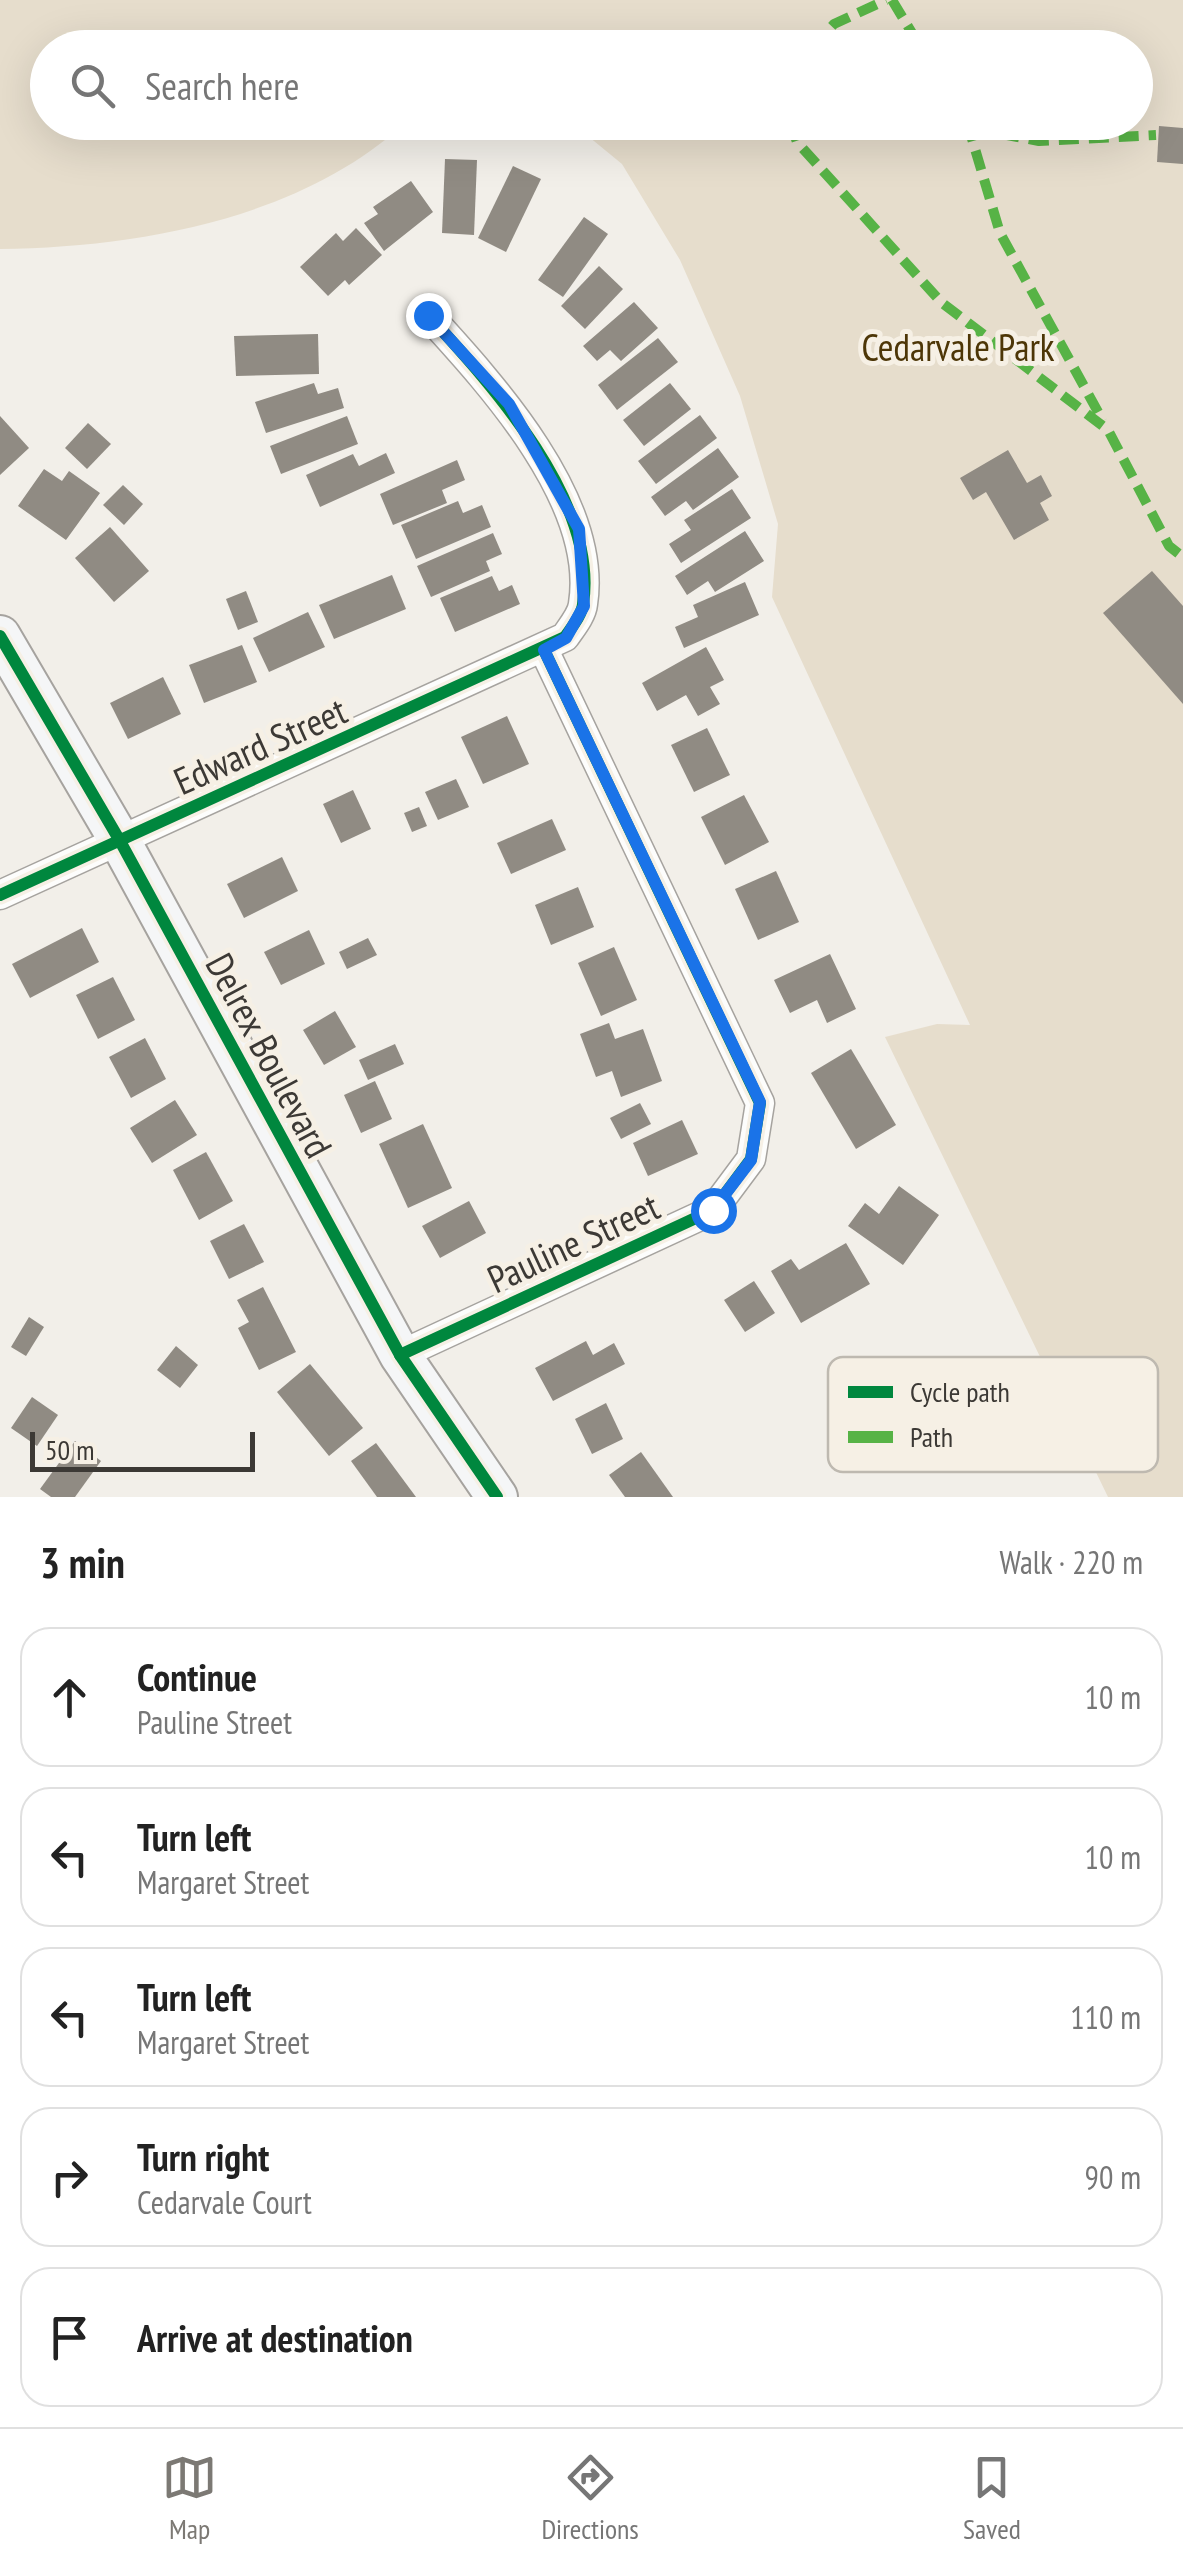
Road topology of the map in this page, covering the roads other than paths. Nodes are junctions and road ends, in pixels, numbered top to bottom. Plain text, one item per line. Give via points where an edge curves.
1 (428, 315) dead end
2 (0, 636) edge
3 (544, 650) junction
4 (120, 841) junction
5 (0, 896) edge
6 (400, 1354) junction
7 (497, 1497) edge

1 - 3 street via 509,404 579,529 584,606 566,638
2 - 4 street, Delrex Boulevard
3 - 4 street, Edward Street
3 - 6 street, Pauline Street via 760,1102 751,1160 713,1210
4 - 5 street, Edward Street
4 - 6 street, Delrex Boulevard
6 - 7 street, Delrex Boulevard

